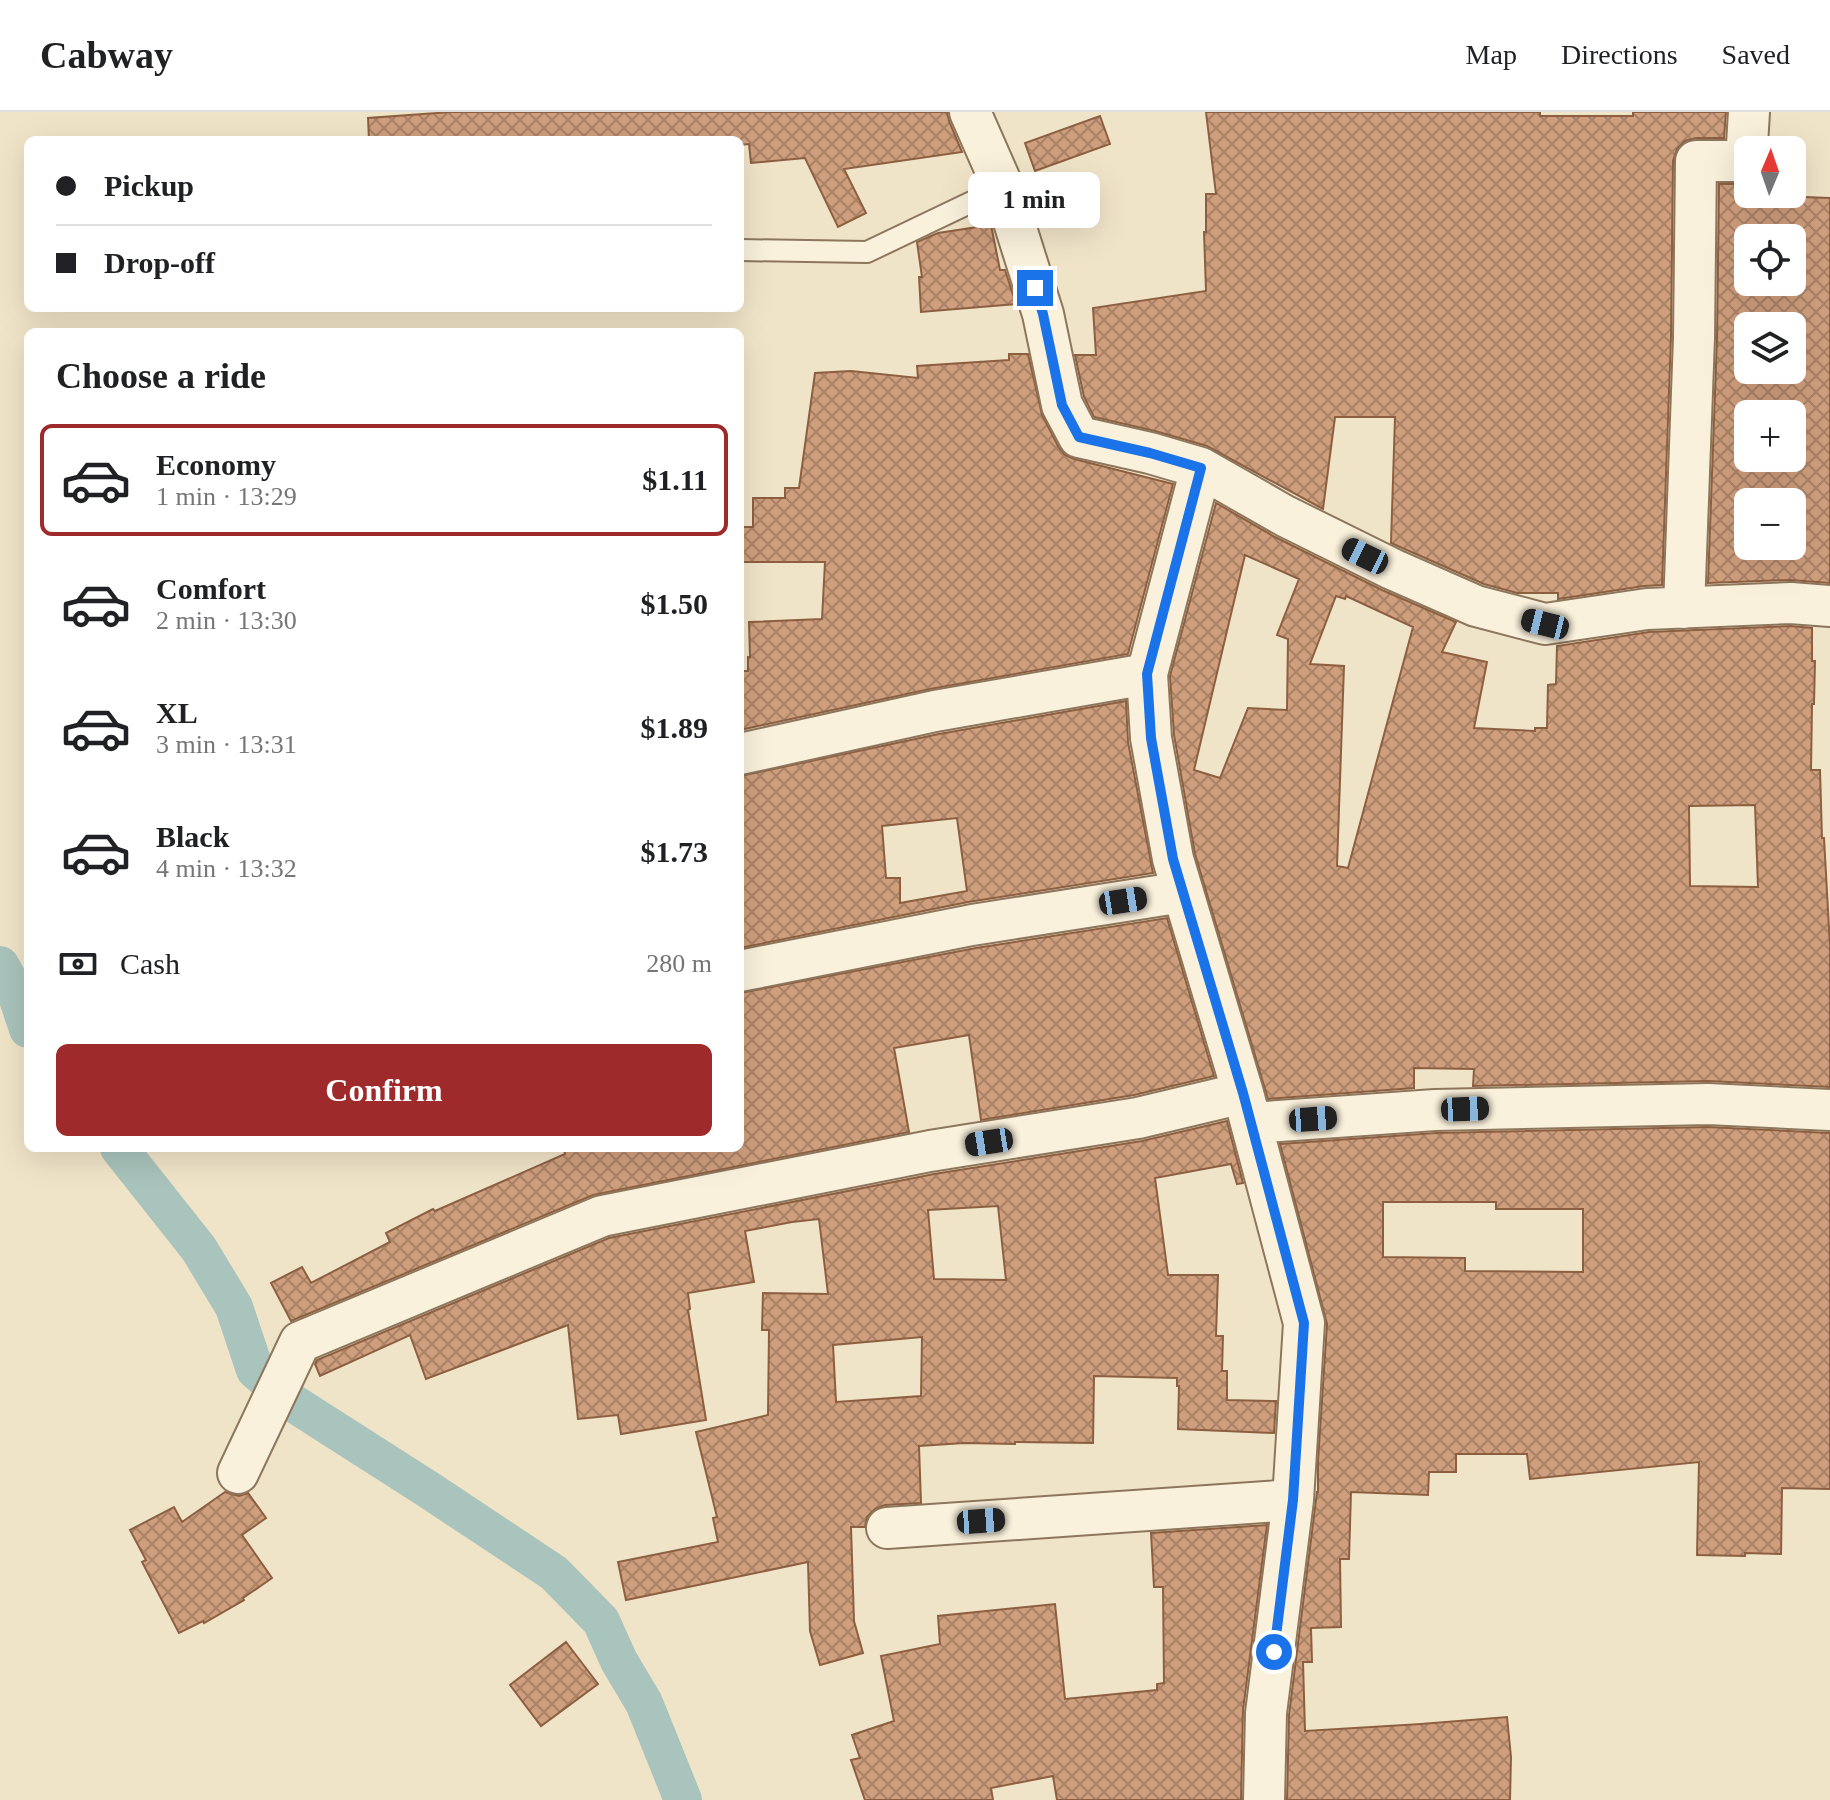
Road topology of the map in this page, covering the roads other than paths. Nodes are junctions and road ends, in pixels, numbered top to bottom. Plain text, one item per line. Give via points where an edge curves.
1 (970, 112) edge
2 (1749, 112) edge
3 (1003, 187) junction
4 (744, 250) edge
5 (1201, 468) junction
6 (1830, 606) edge
7 (1684, 608) junction
8 (1147, 674) junction
9 (744, 753) edge
10 (1183, 892) junction
11 (744, 970) edge
12 (1247, 1108) junction
13 (1830, 1110) edge
14 (238, 1473) dead end
15 (1293, 1500) junction
16 (887, 1528) dead end
17 (1264, 1800) edge

1 - 3 street
2 - 7 street via 1746,161 1696,161
3 - 4 lane via 867,252
3 - 5 street via 1043,314 1062,405 1079,437
5 - 7 street via 1285,516 1476,606 1545,624
5 - 8 street
6 - 7 street
8 - 9 street via 935,711
8 - 10 street via 1151,738
10 - 11 street via 972,925
10 - 12 street
12 - 13 street via 1708,1104
12 - 14 street via 1138,1118 930,1151 602,1216 300,1342
12 - 15 street via 1304,1323
15 - 16 street
15 - 17 street via 1266,1713

